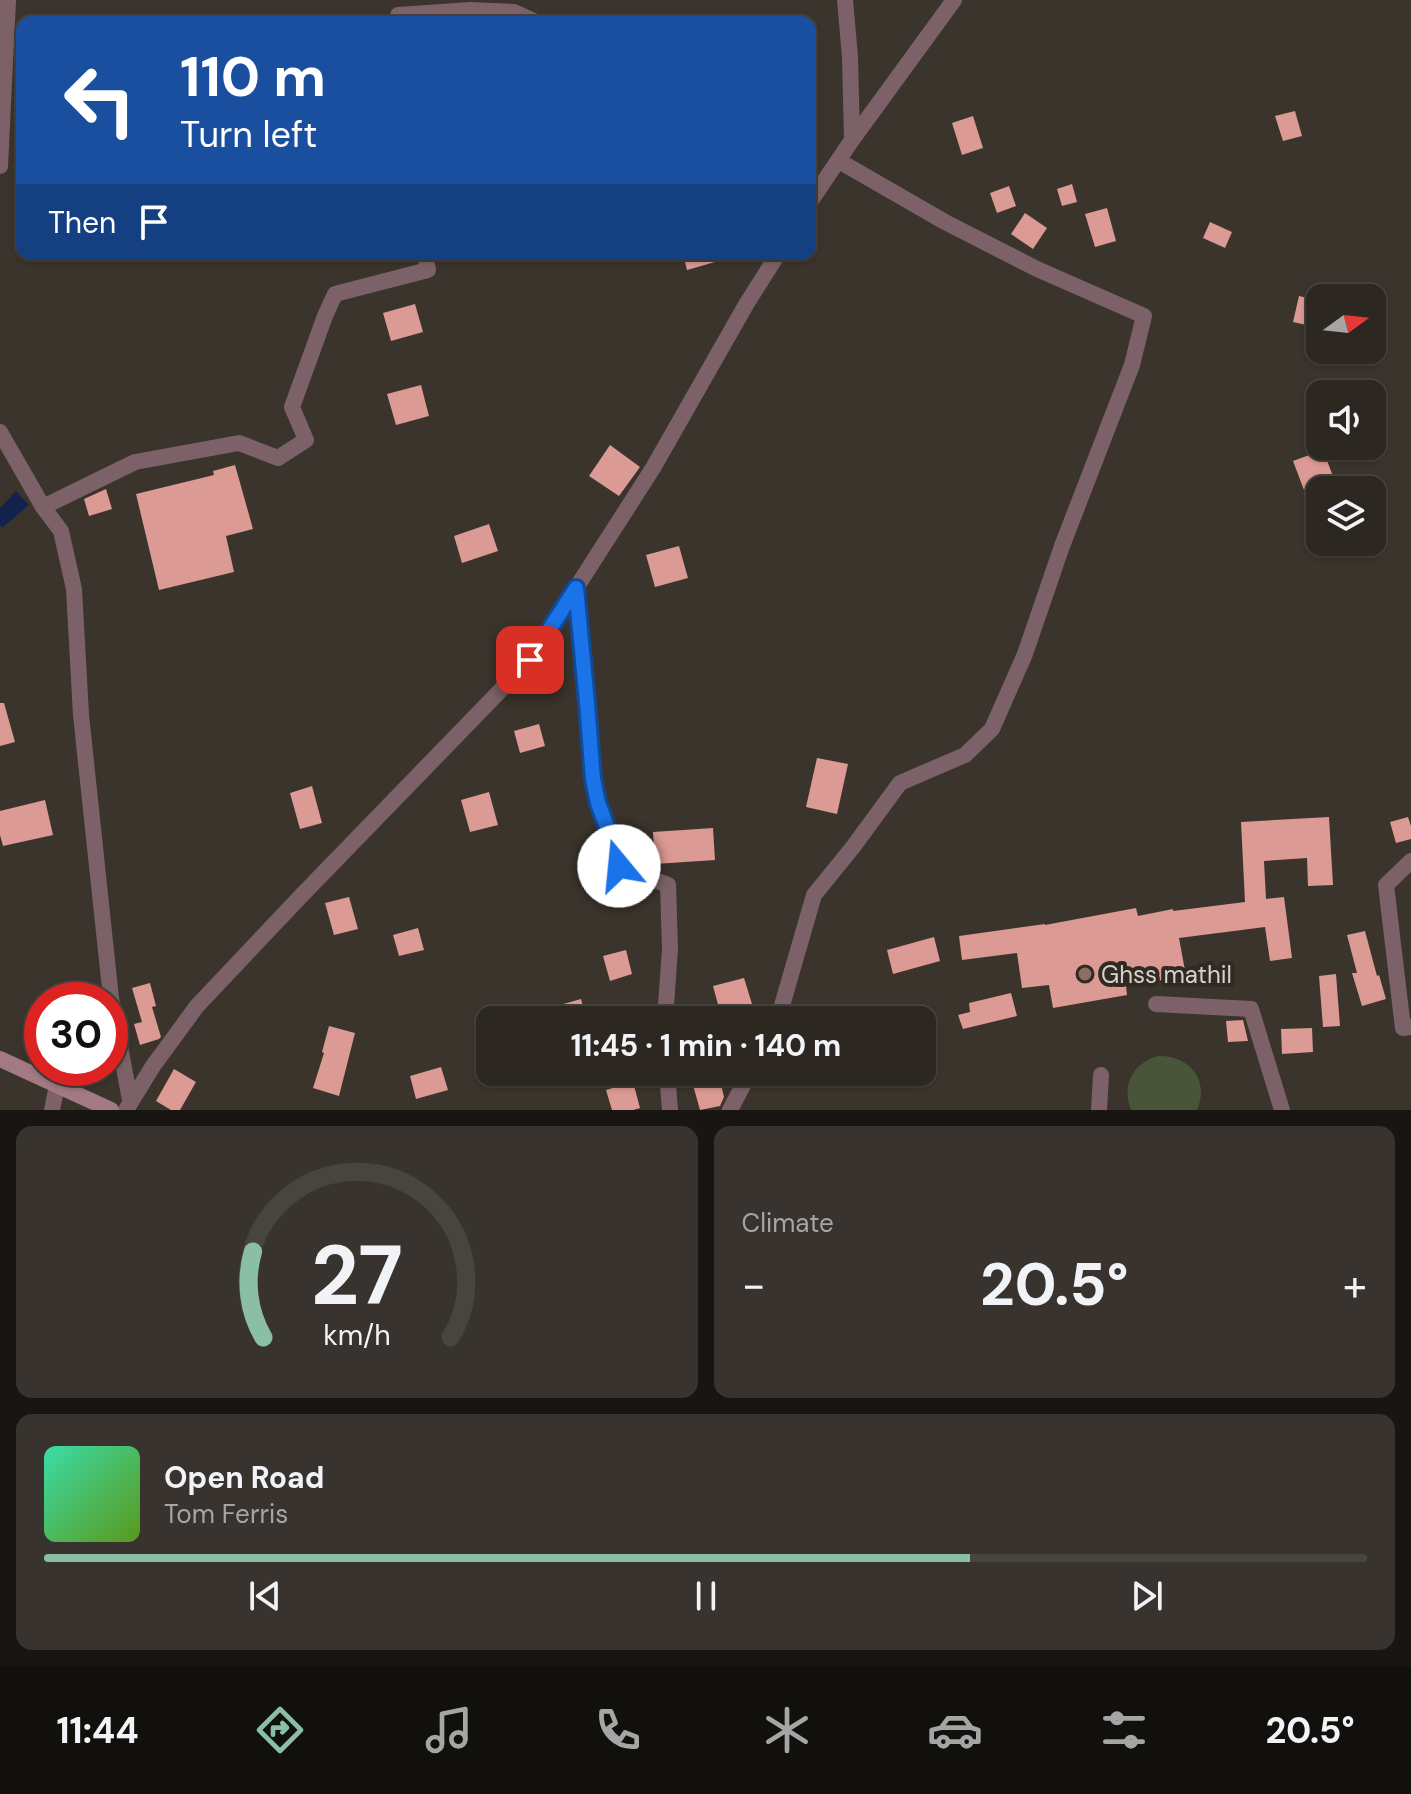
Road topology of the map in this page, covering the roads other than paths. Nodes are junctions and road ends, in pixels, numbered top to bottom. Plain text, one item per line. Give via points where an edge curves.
1 (8, 0) edge
2 (845, 0) edge
3 (954, 0) edge
4 (515, 6) edge
5 (398, 16) edge
6 (852, 140) junction
7 (0, 154) edge
8 (839, 161) junction
9 (0, 166) edge
10 (816, 187) edge
11 (426, 260) edge
12 (774, 260) edge
13 (0, 432) edge
14 (43, 507) junction
15 (576, 588) junction
16 (1411, 861) edge
17 (1156, 1004) dead end
18 (666, 1006) edge
19 (782, 1006) edge
20 (1411, 1027) edge
21 (0, 1059) edge
22 (24, 1070) edge
23 (1101, 1075) dead end
24 (57, 1086) edge
25 (59, 1086) edge
26 (668, 1086) edge
27 (743, 1086) edge
28 (128, 1105) edge
29 (52, 1110) edge
30 (111, 1110) edge
31 (670, 1110) edge
32 (730, 1110) edge
33 (1099, 1110) edge
34 (1282, 1110) edge

1 - 7 street
2 - 6 street
3 - 6 street
4 - 5 street
6 - 8 street
7 - 9 street
8 - 10 street
8 - 19 street via 1037,269 1144,316 1132,365 992,729 965,755 900,783 814,895
11 - 14 street via 428,270 335,294 292,407 306,440 278,458 239,443 135,462
12 - 15 street
13 - 14 street
14 - 28 street via 61,531 74,589 81,715 111,998
15 - 18 street via 598,803 619,866 668,885
15 - 28 street via 530,660 197,1006
16 - 20 street via 1386,885 1403,1028
17 - 34 street via 1251,1009
21 - 22 main road
23 - 33 street
24 - 29 street
25 - 30 main road
26 - 31 street
27 - 32 street

